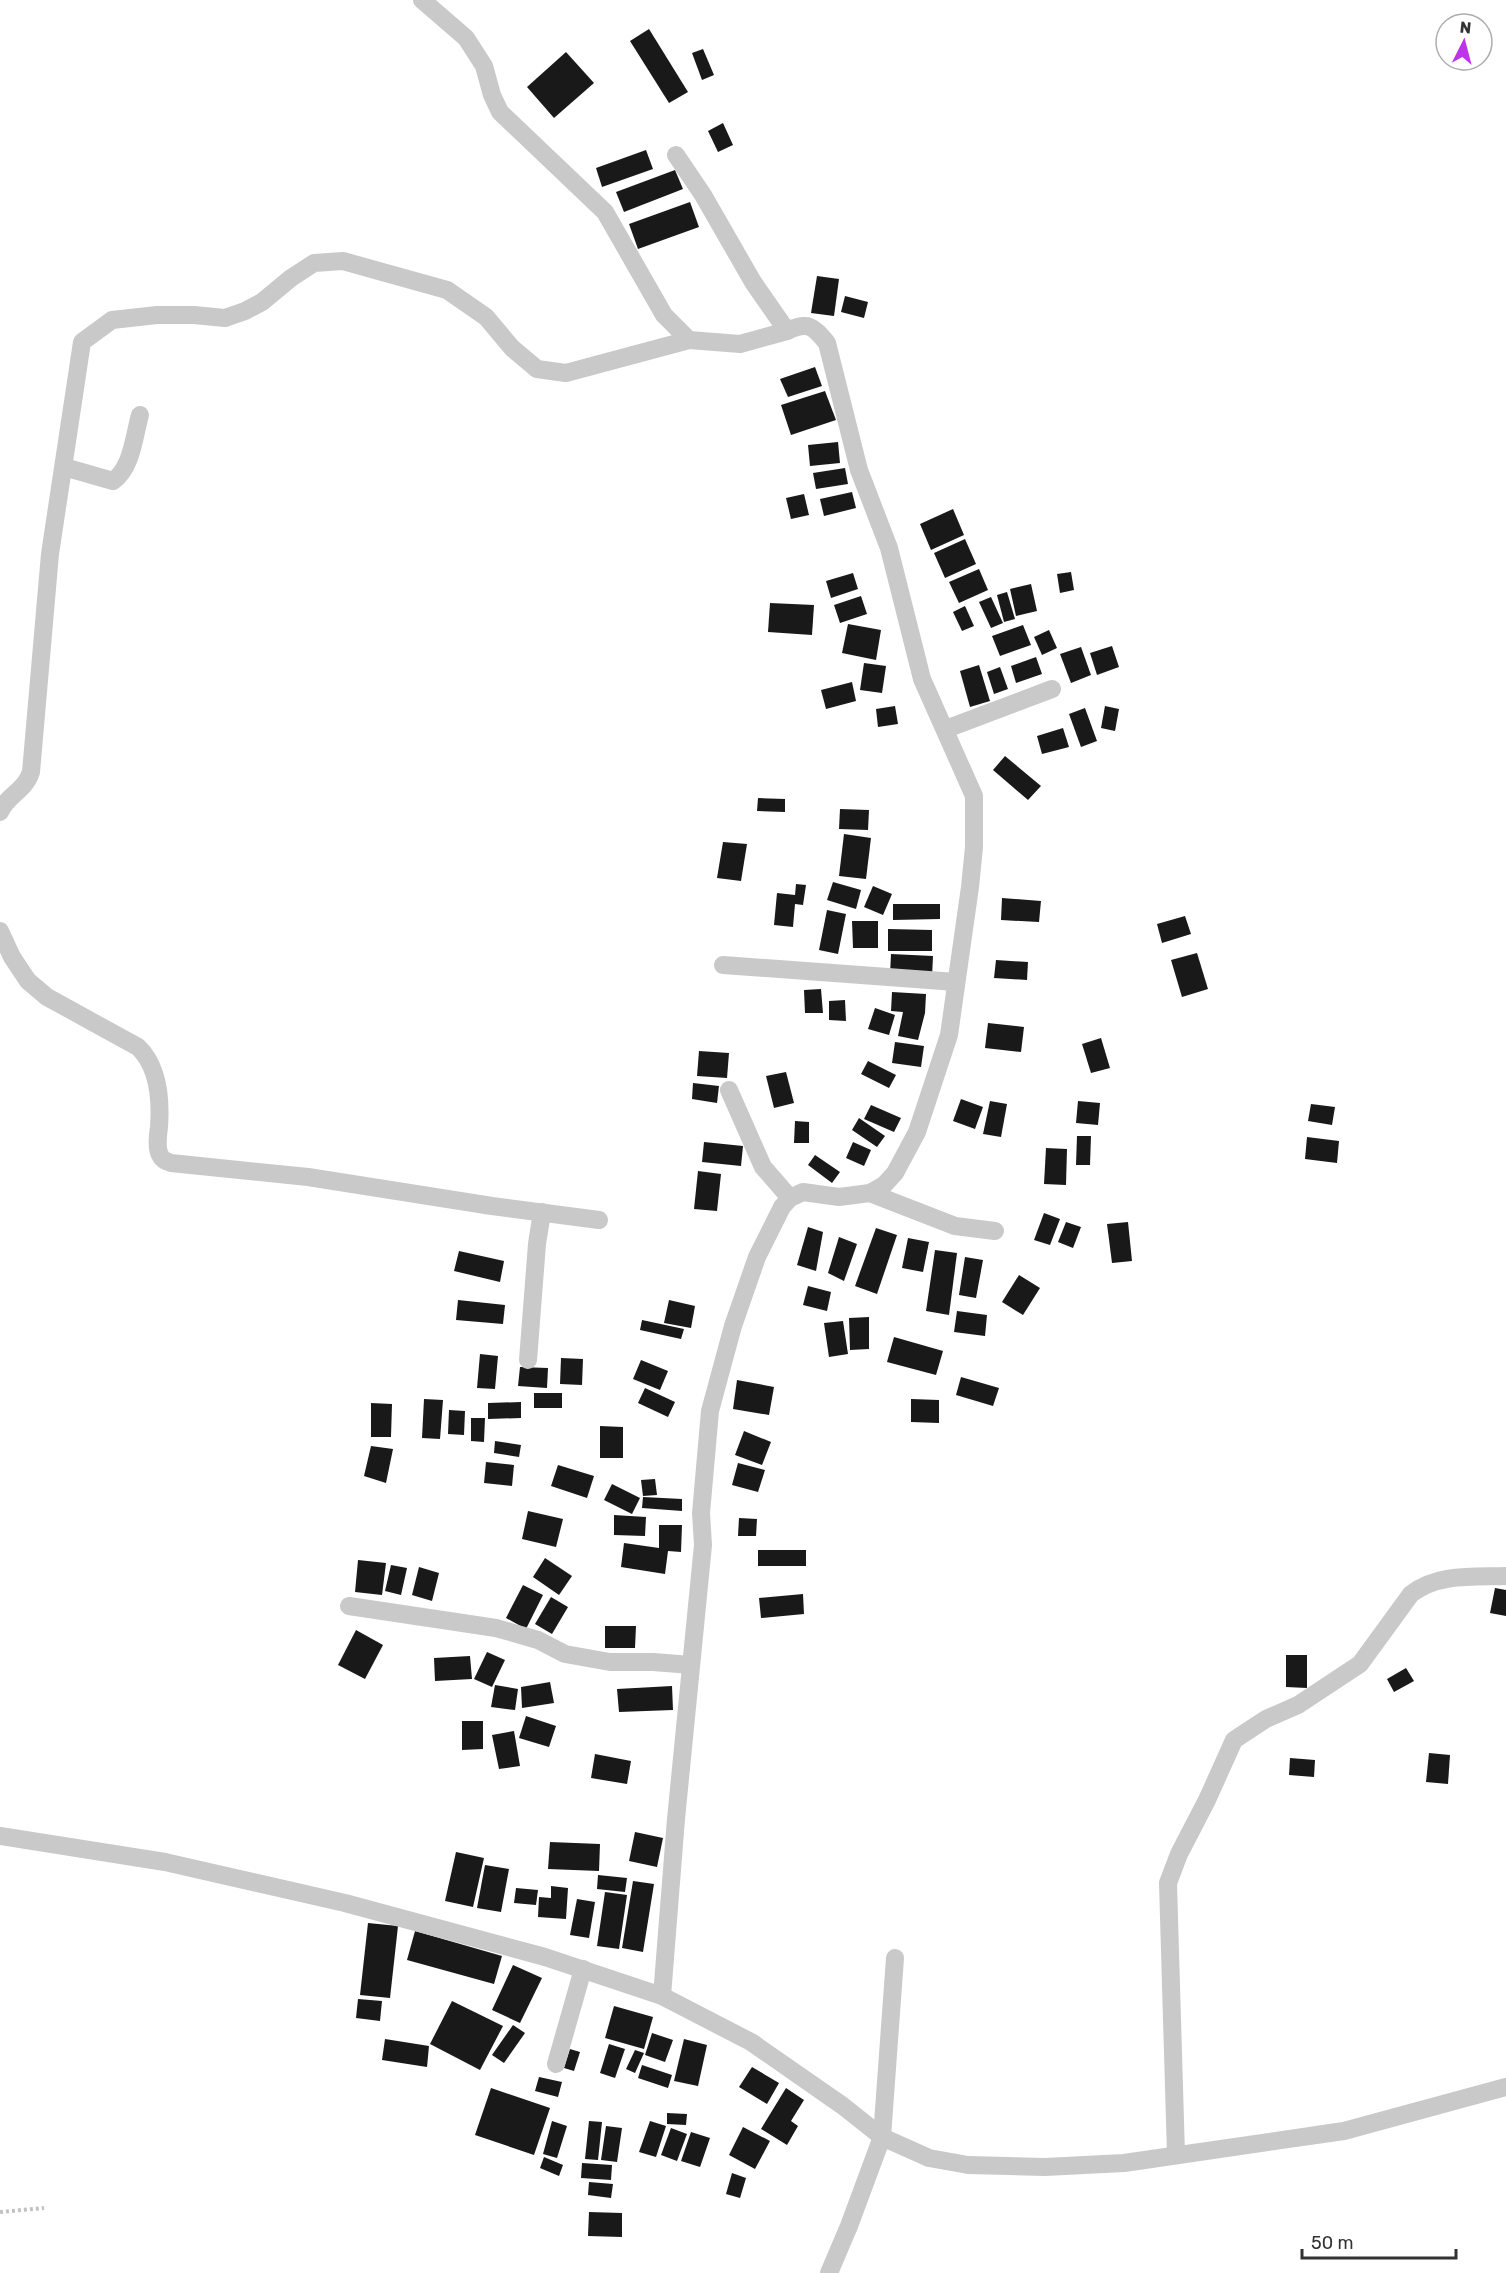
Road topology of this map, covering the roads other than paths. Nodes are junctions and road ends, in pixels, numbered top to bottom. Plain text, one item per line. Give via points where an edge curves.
1 (422, 0) edge
2 (676, 155) dead end
3 (787, 331) junction
4 (689, 340) junction
5 (140, 415) dead end
6 (64, 467) junction
7 (1052, 689) dead end
8 (946, 729) junction
9 (0, 812) edge
10 (0, 931) edge
11 (723, 964) dead end
12 (956, 982) junction
13 (729, 1090) dead end
14 (870, 1193) junction
15 (790, 1198) junction
16 (542, 1212) junction
17 (599, 1220) dead end
18 (995, 1231) dead end
19 (528, 1360) dead end
20 (1506, 1576) edge
21 (350, 1606) dead end
22 (691, 1665) junction
23 (0, 1836) edge
24 (895, 1958) dead end
25 (583, 1969) junction
26 (662, 1996) junction
27 (556, 2064) dead end
28 (1506, 2087) edge
29 (882, 2137) junction
30 (1176, 2155) junction
31 (829, 2273) edge

1 - 4 street via 466,38 484,66 500,112 605,212 664,315
2 - 3 street
3 - 4 street via 740,344
3 - 8 street via 799,325 812,327 827,343 859,470 889,548 922,679
4 - 6 street via 566,373 537,369 512,348 486,317 447,290 343,261 314,263 262,302 225,318 158,315 112,320 82,342
5 - 6 street via 125,468 113,481
6 - 9 street via 50,554 31,772 27,783
7 - 8 street
8 - 12 street via 974,796 974,848
10 - 16 street via 28,981 47,997 148,1056 154,1069 158,1152 162,1159
11 - 12 street
12 - 14 street via 949,1035 917,1132 896,1173
13 - 15 street via 763,1167
14 - 15 street via 839,1197 803,1192
14 - 18 street via 955,1226
15 - 22 street via 757,1257 710,1411 701,1513 703,1545
16 - 17 street
16 - 19 street
20 - 30 street via 1435,1580 1422,1585 1411,1594 1360,1664 1298,1705 1266,1719 1234,1740 1167,1883
21 - 22 street via 496,1628 538,1640 565,1654 610,1662
22 - 26 street
23 - 25 street via 165,1862 267,1884
24 - 29 street
25 - 26 street
25 - 27 street
26 - 29 street via 751,2042
28 - 30 street via 1344,2130
29 - 30 street via 929,2158 968,2165 1045,2167 1124,2163
29 - 31 street

